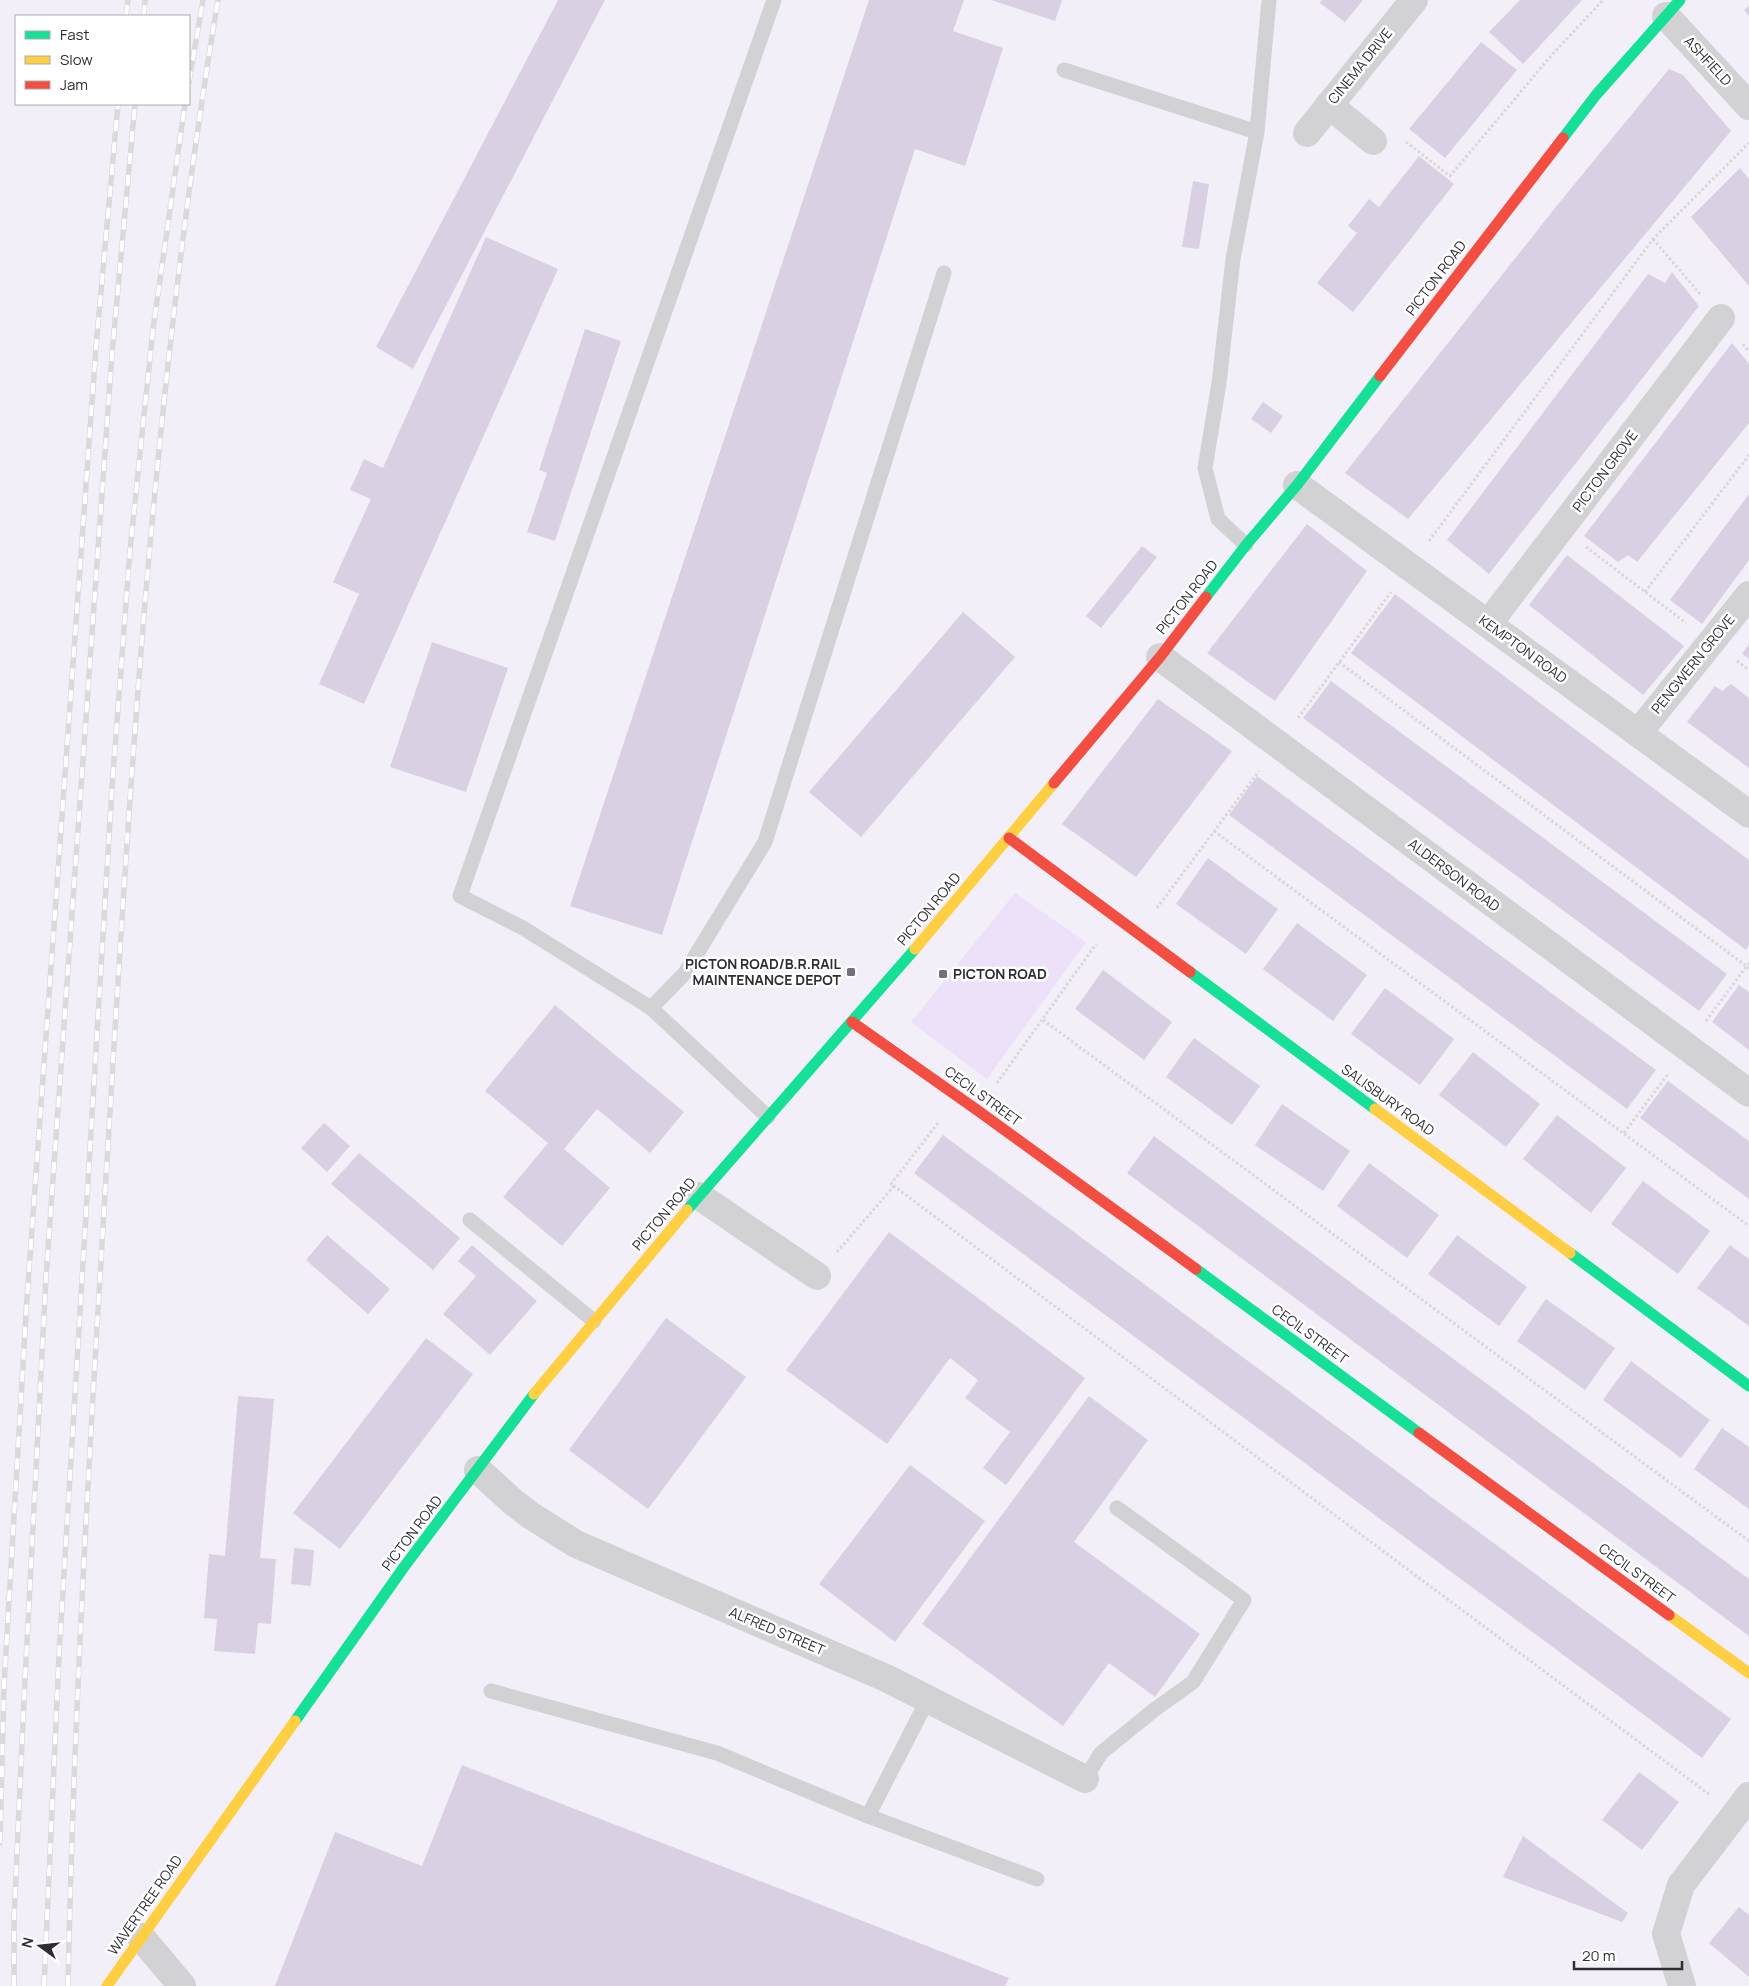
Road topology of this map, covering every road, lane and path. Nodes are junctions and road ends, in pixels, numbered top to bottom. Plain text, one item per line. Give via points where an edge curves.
1 (774, 0) edge
2 (1269, 0) edge
3 (1414, 0) edge
4 (1603, 0) edge
5 (1673, 5) edge
6 (1064, 70) dead end
7 (1329, 105) junction
8 (1749, 106) edge
9 (1257, 132) junction
10 (1307, 133) dead end
11 (1373, 140) joint
12 (1749, 142) edge
13 (944, 273) dead end
14 (1721, 318) dead end
15 (1749, 455) edge
16 (1297, 485) junction
17 (1561, 528) junction
18 (1246, 545) junction
19 (1410, 567) junction
20 (1645, 592) junction
21 (1749, 595) edge
22 (1488, 624) junction
23 (1711, 642) junction
24 (1160, 657) junction
25 (1340, 662) junction
26 (1749, 670) edge
27 (1638, 733) junction
28 (1278, 745) junction
29 (1749, 814) edge
30 (1214, 831) junction
31 (1009, 838) junction
32 (1115, 917) junction
33 (1138, 934) junction
34 (1749, 968) edge
35 (650, 1008) junction
36 (1042, 1020) junction
37 (852, 1022) junction
38 (1749, 1093) edge
39 (959, 1097) junction
40 (977, 1110) junction
41 (768, 1117) junction
42 (894, 1186) junction
43 (699, 1196) junction
44 (470, 1220) dead end
45 (1749, 1226) edge
46 (817, 1276) joint
47 (594, 1321) junction
48 (1749, 1386) edge
49 (478, 1470) junction
50 (1117, 1508) dead end
51 (1749, 1541) edge
52 (1749, 1674) edge
53 (491, 1691) dead end
54 (928, 1699) junction
55 (1085, 1780) joint
56 (1742, 1805) edge
57 (868, 1816) junction
58 (208, 1842) joint
59 (1037, 1879) dead end
60 (141, 1937) junction
61 (107, 1986) edge
62 (182, 1986) edge
63 (1682, 1986) edge

1 - 35 lane via 460,896 523,928
2 - 9 lane
3 - 7 street, CINEMA DRIVE
4 - 11 path via 1548,58 1450,176 1385,126
5 - 8 street, ASHFIELD
5 - 16 main road, PICTON ROAD via 1596,95
6 - 9 lane
7 - 10 street, CINEMA DRIVE
7 - 11 street
9 - 18 lane via 1233,259 1205,468 1218,519
12 - 19 path via 1653,239
13 - 35 lane via 765,842 686,973
14 - 17 street, PICTON GROVE
15 - 20 path
16 - 18 main road, PICTON ROAD
16 - 19 street, KEMPTON ROAD
17 - 20 path
17 - 22 street, PICTON GROVE
18 - 24 main road, PICTON ROAD
19 - 22 street, KEMPTON ROAD
19 - 25 path
20 - 23 path
21 - 23 street, PENGWERN GROVE
22 - 27 street, KEMPTON ROAD
23 - 26 path
23 - 27 street, PENGWERN GROVE
24 - 28 street, ALDERSON ROAD
24 - 31 main road, PICTON ROAD
25 - 28 path
25 - 34 path
27 - 29 street, KEMPTON ROAD
28 - 30 path
28 - 38 street, ALDERSON ROAD
30 - 33 path
30 - 45 path
31 - 32 main road, SALISBURY ROAD
31 - 37 main road, PICTON ROAD
32 - 33 main road, SALISBURY ROAD
32 - 36 path
33 - 48 main road, SALISBURY ROAD
35 - 41 lane
36 - 40 path
36 - 51 path
37 - 39 main road, CECIL STREET
37 - 41 main road, PICTON ROAD
39 - 40 main road, CECIL STREET
39 - 42 path via 891,1184
40 - 52 main road, CECIL STREET
41 - 43 main road, PICTON ROAD
42 - 46 path
42 - 56 path
43 - 46 street
43 - 47 main road, PICTON ROAD
44 - 47 lane
47 - 49 main road, PICTON ROAD via 551,1372
49 - 54 street, ALFRED STREET via 530,1515 576,1544
49 - 58 main road, PICTON ROAD via 404,1567
50 - 55 lane via 1244,1600 1192,1682 1101,1753
53 - 57 lane via 717,1754
54 - 55 street, ALFRED STREET
54 - 57 lane
56 - 63 street via 1681,1885 1666,1934
57 - 59 lane
58 - 60 main road, WAVERTREE ROAD
60 - 61 main road, WAVERTREE ROAD
60 - 62 street

